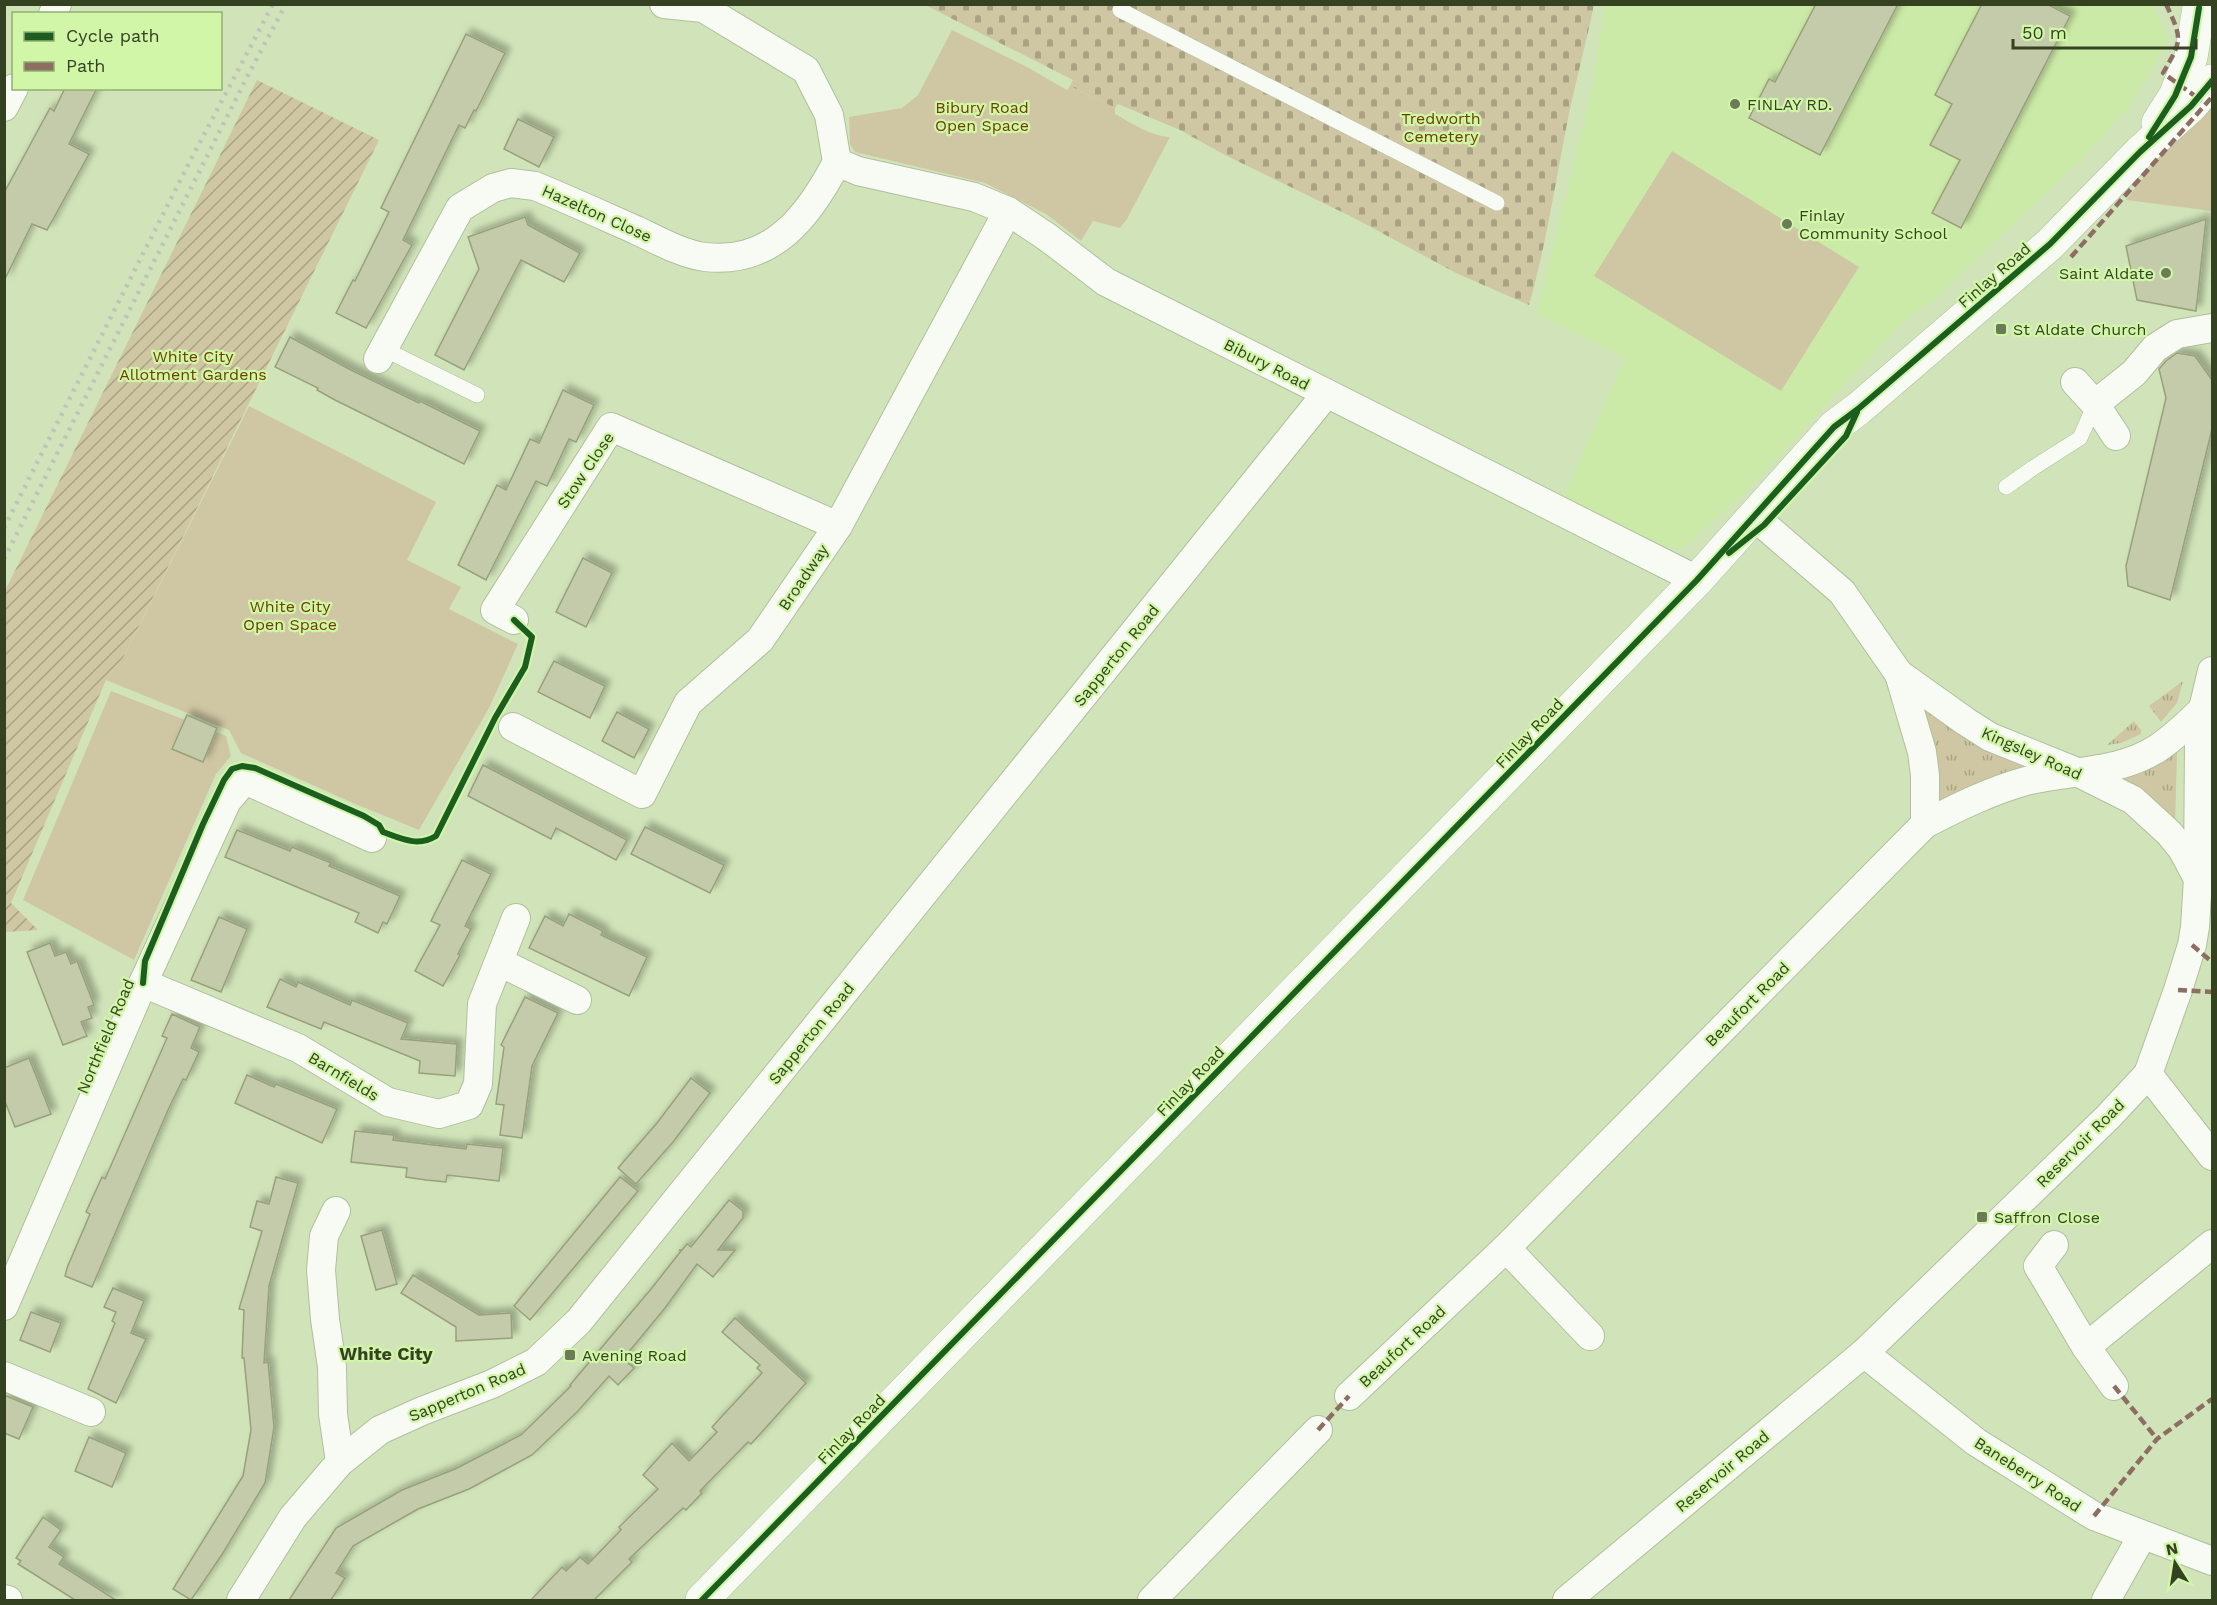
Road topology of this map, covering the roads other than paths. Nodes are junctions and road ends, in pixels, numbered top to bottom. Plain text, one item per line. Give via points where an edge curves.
1 (664, 4) edge
2 (1118, 6) edge
3 (2203, 11) edge
4 (2212, 81) edge
5 (13, 90) edge
6 (4, 107) edge
7 (2140, 152) junction
8 (837, 162) junction
9 (1497, 202) dead end
10 (1008, 212) junction
11 (2212, 328) edge
12 (380, 353) joint
13 (2075, 382) dead end
14 (1326, 394) junction
15 (477, 395) dead end
16 (2095, 404) junction
17 (1858, 410) junction
18 (2116, 436) dead end
19 (2006, 487) dead end
20 (1764, 525) junction
21 (838, 526) junction
22 (1697, 580) junction
23 (514, 620) dead end
24 (2212, 671) edge
25 (1899, 674) junction
26 (2203, 709) junction
27 (513, 727) dead end
28 (2077, 772) junction
29 (1925, 824) junction
30 (372, 838) dead end
31 (2198, 878) junction
32 (516, 918) dead end
33 (499, 962) junction
34 (143, 983) junction
35 (577, 1000) dead end
36 (2148, 1074) junction
37 (2212, 1156) edge
38 (336, 1211) dead end
39 (2212, 1244) edge
40 (2054, 1245) dead end
41 (1506, 1248) junction
42 (4, 1306) edge
43 (1590, 1336) dead end
44 (2086, 1347) junction
45 (1864, 1353) junction
46 (4, 1376) edge
47 (2114, 1386) dead end
48 (1349, 1396) dead end
49 (91, 1412) dead end
50 (1318, 1430) dead end
51 (340, 1462) junction
52 (2142, 1536) junction
53 (2212, 1561) edge
54 (241, 1600) edge
55 (702, 1600) edge
56 (1152, 1600) edge
57 (1567, 1600) edge
58 (2106, 1600) edge

1 - 8 street via 703,9 806,70 829,115
2 - 9 lane
3 - 7 highway, Finlay Road via 2175,96
4 - 7 highway, Finlay Road via 2191,106
5 - 6 street
7 - 17 highway, Finlay Road via 2050,244
8 - 10 street, Bibury Road via 858,171 974,196
8 - 12 street, Hazelton Close via 796,225 769,246 736,257 704,257 672,246 535,186 511,183 493,188 460,208
10 - 14 street, Bibury Road via 1106,282
10 - 21 street, Broadway
11 - 16 street via 2177,334 2155,348 2134,373
12 - 15 lane
13 - 16 street
14 - 22 street, Bibury Road
14 - 51 street, Sapperton Road via 579,1321 536,1362 380,1430
16 - 18 street
16 - 19 lane via 2080,438
17 - 20 highway via 1846,436
17 - 22 highway, Finlay Road via 1834,427
20 - 22 highway
20 - 25 street, Kingsley Road via 1842,592
21 - 23 street, Stow Close via 611,427 495,610
21 - 27 street, Broadway via 760,640 688,702 642,794
22 - 55 highway, Finlay Road
24 - 26 street, Reservoir Road
25 - 28 street, Kingsley Road via 1990,736
25 - 29 street via 1922,752
26 - 28 street, Beaufort Road via 2158,748 2139,758
26 - 31 street, Reservoir Road via 2199,741
28 - 29 street, Beaufort Road via 1994,791
28 - 31 street, Kingsley Road via 2141,806 2182,849
29 - 41 street, Beaufort Road
30 - 34 street, Northfield Road via 244,780 226,801
31 - 36 street, Reservoir Road via 2192,945
32 - 33 street, Barnfields
33 - 34 street, Barnfields via 482,1004 478,1084 469,1105 439,1114 388,1102 298,1048
33 - 35 street
34 - 42 street, Northfield Road
36 - 37 street
36 - 45 street, Reservoir Road
38 - 51 street via 324,1236 321,1270
39 - 44 street
40 - 44 street via 2038,1266
41 - 43 street
41 - 48 street, Beaufort Road
44 - 47 street
45 - 52 street, Baneberry Road via 1976,1442 2094,1516
45 - 57 street, Reservoir Road
46 - 49 street
50 - 56 street
51 - 54 street, Sapperton Road via 293,1518
52 - 53 street, Baneberry Road
52 - 58 street

